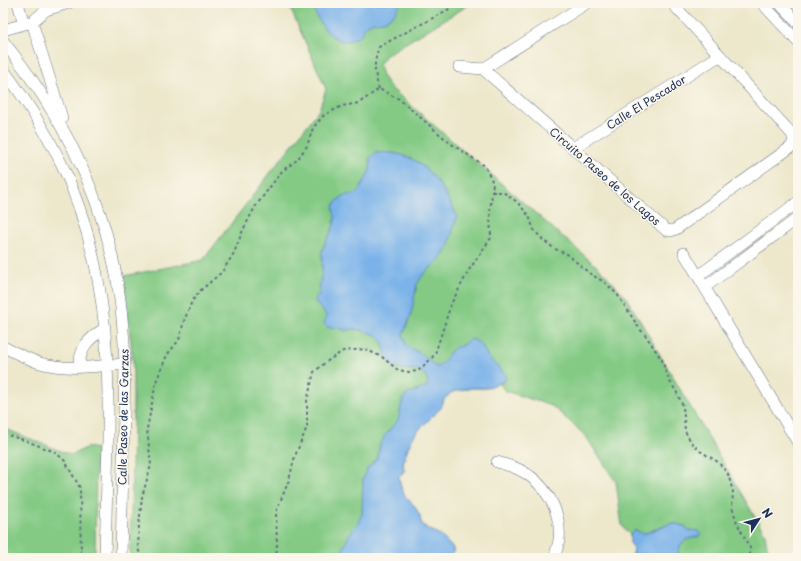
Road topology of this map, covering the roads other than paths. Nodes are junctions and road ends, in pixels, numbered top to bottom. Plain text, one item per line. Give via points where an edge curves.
1 (18, 3) edge
2 (69, 3) edge
3 (587, 3) edge
4 (672, 3) edge
5 (762, 3) edge
6 (779, 3) edge
7 (28, 23) junction
8 (798, 23) edge
9 (3, 30) edge
10 (3, 41) edge
11 (798, 42) edge
12 (719, 56) junction
13 (459, 67) dead end
14 (3, 69) edge
15 (483, 69) junction
16 (66, 134) junction
17 (573, 148) junction
18 (798, 202) edge
19 (99, 210) junction
20 (82, 215) junction
21 (798, 218) edge
22 (684, 253) dead end
23 (698, 276) junction
24 (704, 287) junction
25 (105, 328) junction
26 (3, 347) edge
27 (126, 364) junction
28 (108, 365) junction
29 (78, 368) junction
30 (798, 443) edge
31 (497, 462) dead end
32 (105, 558) edge
33 (121, 558) edge
34 (554, 558) edge

1 - 7 street
2 - 7 street via 46,10
3 - 15 street
4 - 12 street, Circuito Paseo de los Lagos
5 - 11 street
6 - 8 street
7 - 9 street
7 - 16 street
10 - 16 street, Calle Paseo de las Garzas via 40,90
12 - 17 street, Calle El Pescador
12 - 17 street, Circuito Paseo de los Lagos via 792,134 794,141 791,147 676,229 666,230
13 - 15 street
14 - 20 street, Calle Paseo de las Garzas via 27,102 50,142 69,179
15 - 17 street, Circuito Paseo de los Lagos
16 - 19 street, Calle Paseo de las Garzas
18 - 23 street
19 - 20 street
19 - 27 street, Calle Paseo de las Garzas via 118,285
20 - 25 street, Calle Paseo de las Garzas via 99,283
21 - 24 street
22 - 23 street
23 - 24 street
24 - 30 street
25 - 28 street, Calle Paseo de las Garzas
25 - 29 street via 91,337 81,350
26 - 29 street via 38,362
27 - 28 street
27 - 33 street, Calle Paseo de las Garzas
28 - 29 street
28 - 32 street, Calle Paseo de las Garzas
31 - 34 street via 528,474 552,503 559,526 559,540

